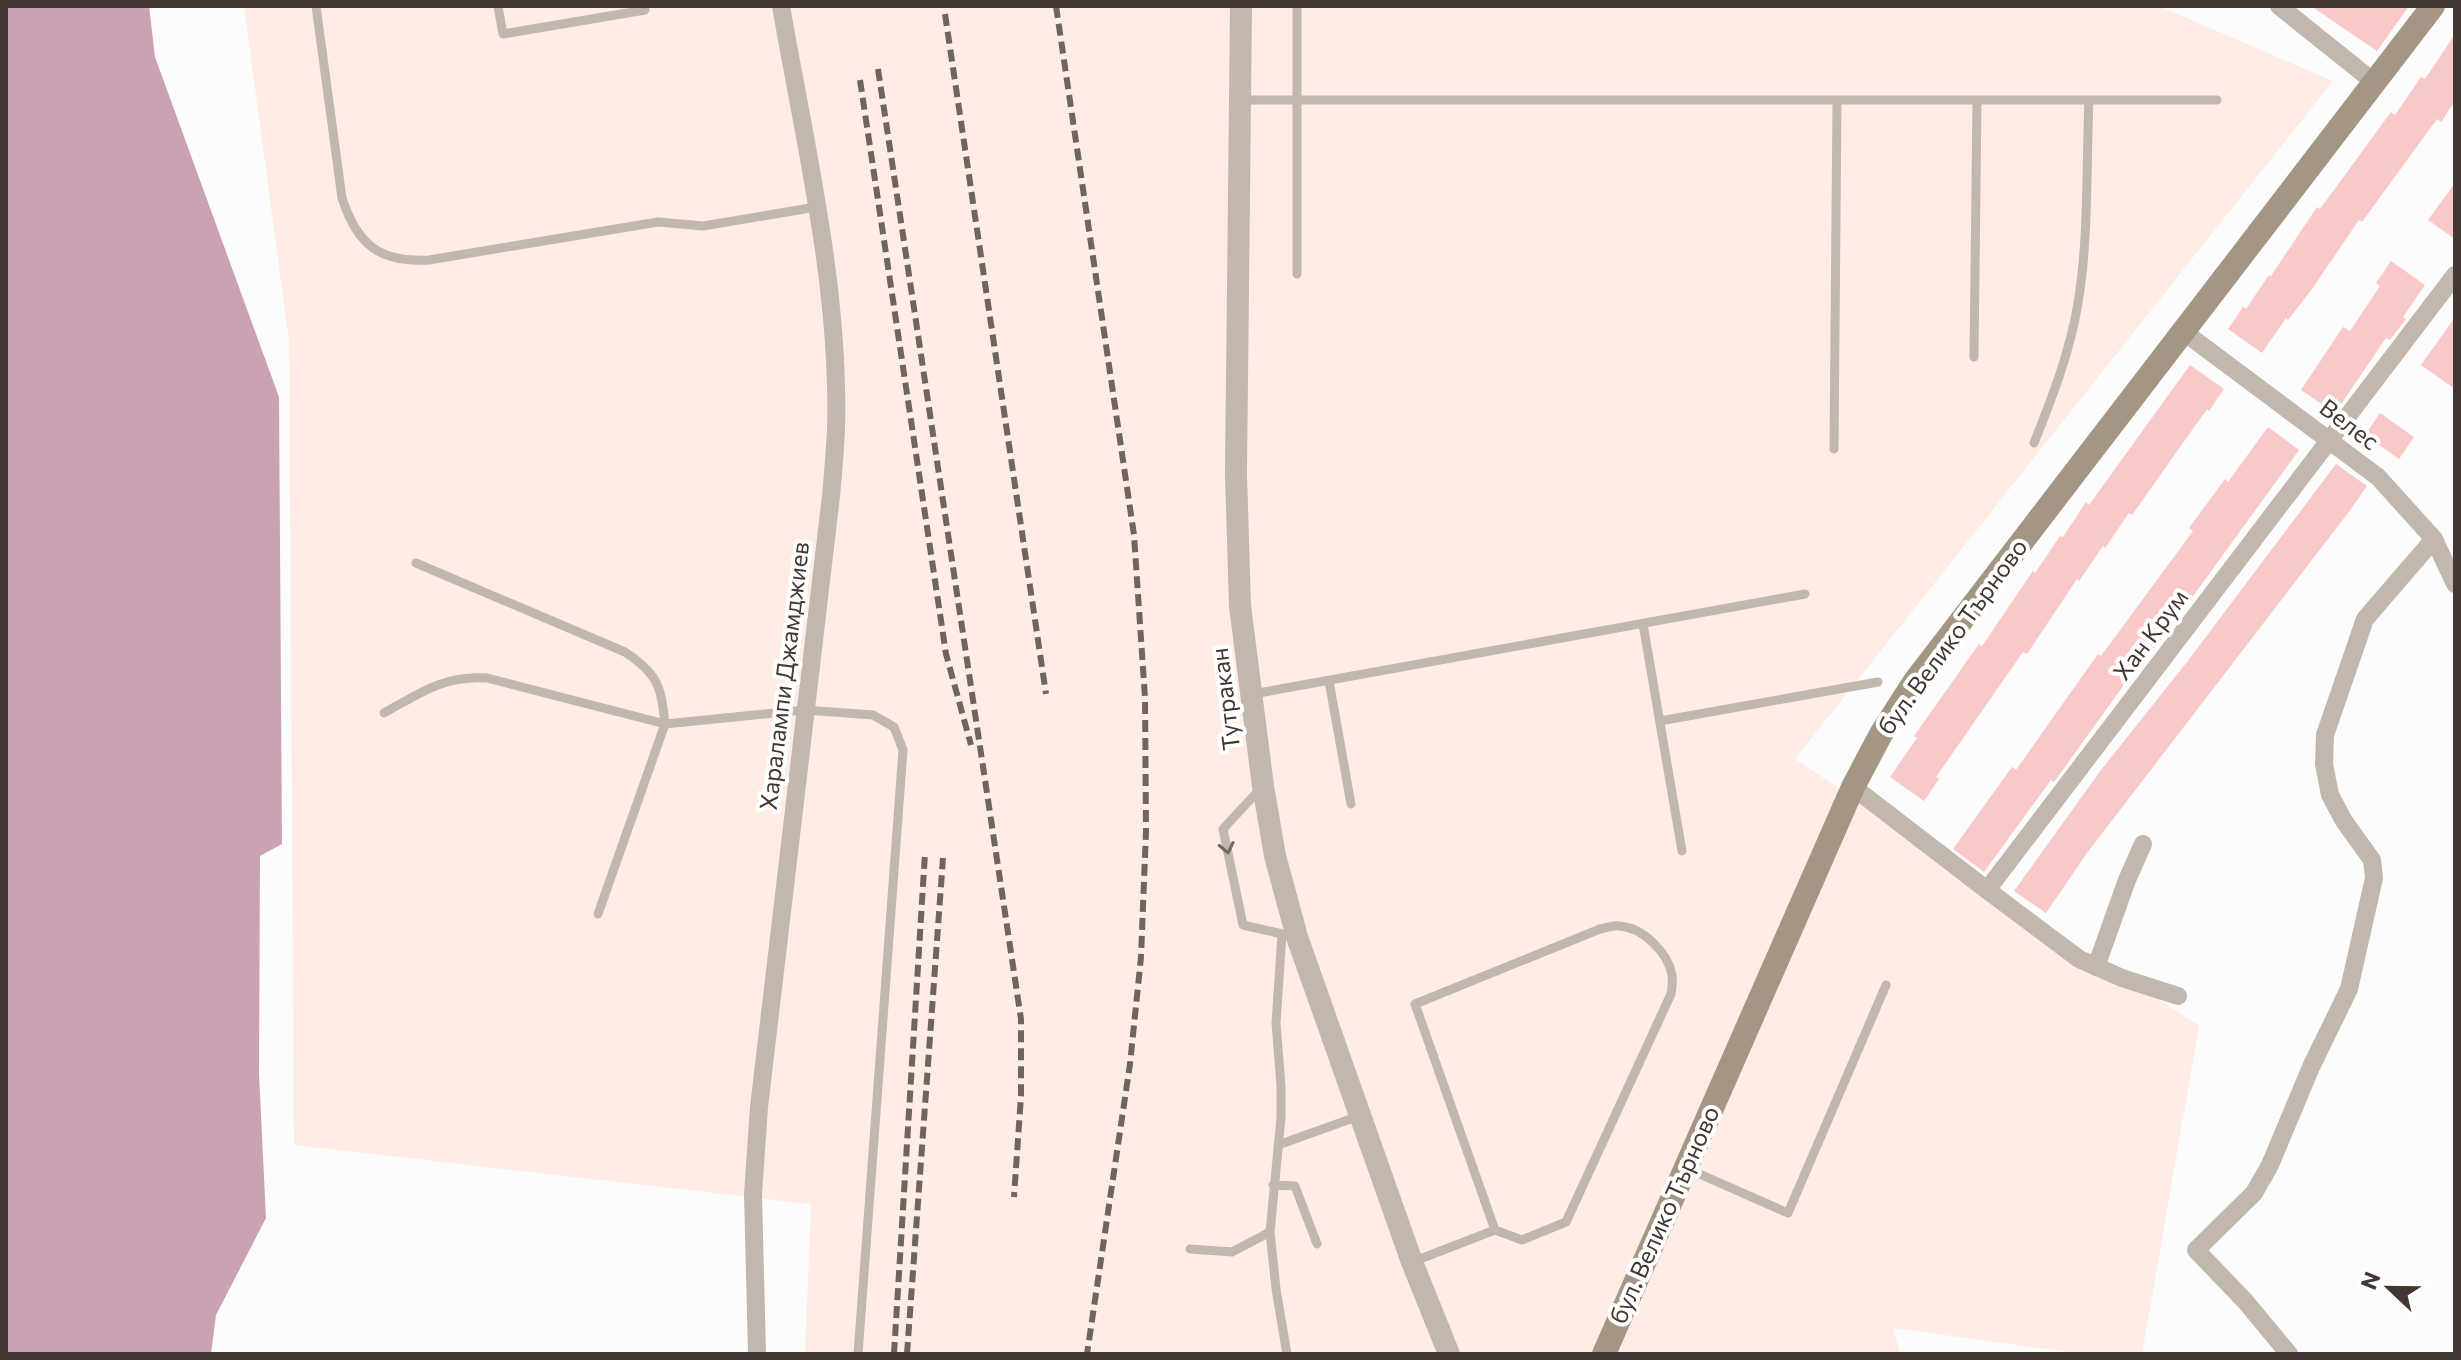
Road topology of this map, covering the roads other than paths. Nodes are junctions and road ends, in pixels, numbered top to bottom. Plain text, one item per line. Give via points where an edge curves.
1 (316, 6) edge
2 (498, 6) edge
3 (644, 6) edge
4 (781, 6) edge
5 (1241, 6) edge
6 (1297, 6) edge
7 (2279, 6) edge
8 (2424, 6) edge
9 (2433, 6) edge
10 (2406, 38) junction
11 (2374, 82) junction
12 (1297, 99) junction
13 (1240, 100) junction
14 (2089, 100) junction
15 (2217, 100) dead end
16 (1837, 101) junction
17 (1977, 101) junction
18 (816, 207) junction
19 (1297, 274) dead end
20 (2455, 275) edge
21 (2184, 332) junction
22 (1974, 357) dead end
23 (2330, 440) junction
24 (2034, 443) dead end
25 (1834, 449) dead end
26 (2434, 539) junction
27 (416, 563) dead end
28 (2455, 584) edge
29 (1805, 594) dead end
30 (1643, 624) junction
31 (1329, 681) junction
32 (1878, 682) dead end
33 (1252, 694) junction
34 (805, 710) junction
35 (384, 713) dead end
36 (1660, 721) junction
37 (665, 724) junction
38 (1263, 786) junction
39 (1853, 787) junction
40 (1351, 804) dead end
41 (2143, 844) dead end
42 (1682, 851) dead end
43 (1987, 890) junction
44 (598, 914) dead end
45 (1289, 936) junction
46 (2096, 967) junction
47 (1886, 985) dead end
48 (2178, 996) dead end
49 (1359, 1116) junction
50 (1278, 1145) junction
51 (1686, 1168) junction
52 (1273, 1185) junction
53 (1495, 1230) junction
54 (1270, 1232) junction
55 (1317, 1244) dead end
56 (1190, 1249) dead end
57 (1412, 1262) junction
58 (757, 1354) edge
59 (858, 1354) edge
60 (1287, 1354) edge
61 (1449, 1354) edge
62 (1604, 1354) edge
63 (2289, 1354) edge

1 - 18 lane via 342,198 362,240 382,253 406,261 429,260 658,222 703,226
2 - 3 lane via 503,34 645,10
4 - 18 street, Харалампи Джамджиев
5 - 13 street, Тутракан
6 - 12 lane
7 - 11 street
8 - 10 main road, бул. Велико Търново
9 - 10 main road, бул. Велико Търново
10 - 11 main road, бул. Велико Търново
11 - 21 main road, бул. Велико Търново
12 - 13 lane
12 - 16 lane
12 - 19 lane
13 - 33 street, Тутракан via 1236,474 1240,606
14 - 15 lane
14 - 17 lane
14 - 24 lane via 2078,303
16 - 17 lane
16 - 25 lane
17 - 22 lane
18 - 34 street, Харалампи Джамджиев via 833,348 836,428
20 - 23 street, Хан Крум
21 - 23 street, Велес
21 - 39 main road, бул. Велико Търново via 1915,681
23 - 26 street, Велес via 2378,477
23 - 43 street, Хан Крум
26 - 28 street, Велес
26 - 63 street via 2365,619 2325,735 2330,795 2372,860 2374,878 2349,989 2254,1193 2196,1250
27 - 37 lane via 625,652 661,687
29 - 30 lane
30 - 31 lane
30 - 36 lane
31 - 33 lane
31 - 40 lane
32 - 36 lane
33 - 38 street, Тутракан
34 - 37 lane
34 - 58 street, Харалампи Джамджиев via 759,1107 753,1194
34 - 59 lane via 873,715 894,727 903,750
35 - 37 lane via 464,676
36 - 42 lane
37 - 44 lane
38 - 45 street, Тутракан
38 -> 45 lane via 1223,829 1243,925
39 - 43 street
39 - 51 main road, бул. Велико Търново
41 - 46 street
43 - 46 street
45 - 49 street, Тутракан
45 - 50 lane via 1277,992
46 - 48 street
47 - 51 lane via 1788,1213
49 - 50 lane
49 - 57 street, Тутракан
50 - 52 lane
51 - 62 main road, бул. Велико Търново
52 - 54 lane
52 - 55 lane via 1295,1186
53 - 53 lane via 1415,1004 1600,929 1619,926 1637,931 1666,960 1671,994 1566,1222 1522,1240
53 - 57 lane
54 - 56 lane via 1232,1252
54 - 60 lane
57 - 61 street, Тутракан

